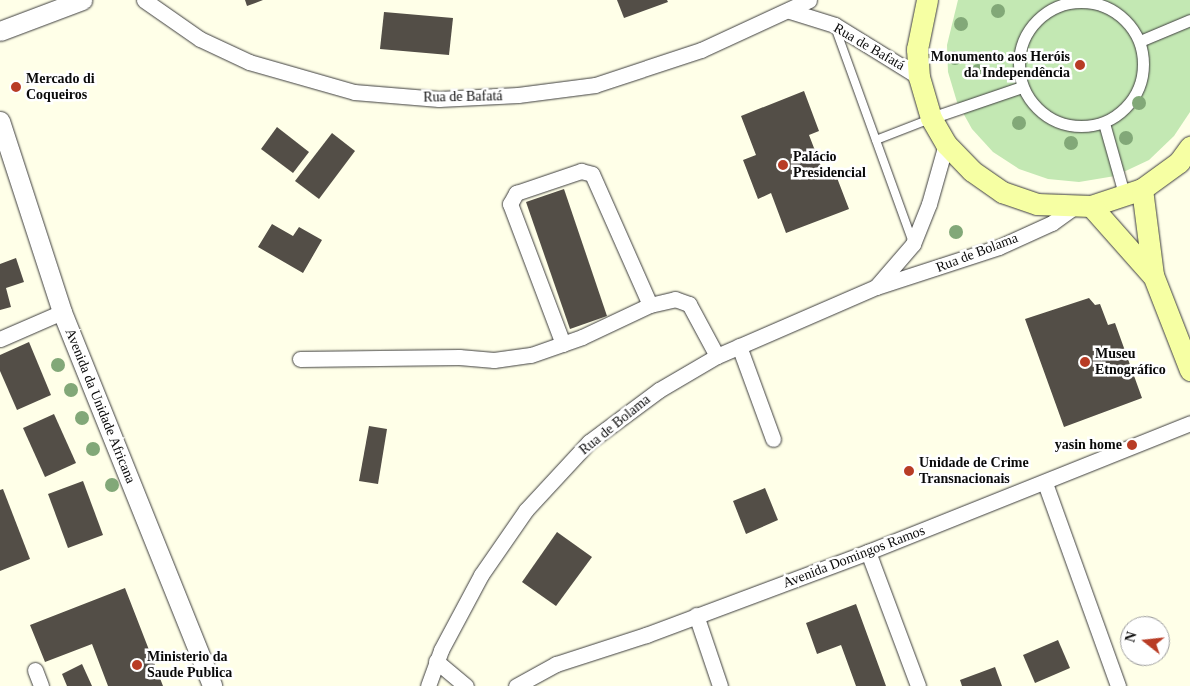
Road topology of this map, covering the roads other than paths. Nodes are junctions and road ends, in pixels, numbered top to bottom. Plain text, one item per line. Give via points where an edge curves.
1 (82, 0) edge
2 (144, 0) edge
3 (809, 0) edge
4 (927, 0) edge
5 (1058, 2) edge
6 (790, 11) junction
7 (1190, 20) edge
8 (835, 25) junction
9 (0, 31) edge
10 (1140, 41) junction
11 (919, 76) junction
12 (1022, 87) junction
13 (931, 118) junction
14 (0, 121) edge
15 (1104, 123) junction
16 (876, 140) junction
17 (946, 144) junction
18 (1190, 147) edge
19 (1133, 193) junction
20 (1083, 206) junction
21 (913, 244) junction
22 (1153, 275) junction
23 (876, 287) junction
24 (650, 305) junction
25 (62, 312) junction
26 (0, 339) edge
27 (563, 344) junction
28 (740, 346) junction
29 (716, 356) junction
30 (300, 359) dead end
31 (1190, 370) edge
32 (1190, 423) edge
33 (773, 439) dead end
34 (1045, 483) junction
35 (868, 552) junction
36 (696, 615) junction
37 (436, 661) junction
38 (35, 670) dead end
39 (40, 686) edge
40 (212, 686) edge
41 (428, 686) edge
42 (466, 686) edge
43 (516, 686) edge
44 (720, 686) edge
45 (918, 686) edge
46 (1118, 686) edge

1 - 9 street
2 - 6 street, Rua de Bafatá via 200,39 249,62 354,92 439,100 518,96 595,85 701,50
3 - 6 street, Rua de Bafatá
4 - 11 main road via 917,49
5 - 10 street via 1091,1 1121,14
5 - 12 street via 1032,24 1025,39 1019,54
6 - 8 street, Rua de Bafatá
7 - 10 street
8 - 11 street, Rua de Bafatá
8 - 16 lane
10 - 15 street via 1144,74 1130,104
11 - 13 main road
12 - 13 street
12 - 15 street via 1041,114 1071,127
13 - 16 lane
13 - 17 main road
14 - 25 street, Avenida da Unidade Africana
15 - 19 street
16 - 21 lane
17 - 20 main road via 972,171 1002,192 1037,204
17 - 21 street, Rua de Bolama via 929,204
18 - 19 main road via 1179,162
19 - 20 main road
19 - 22 main road
20 - 22 main road
20 - 23 street, Rua de Bolama via 998,247
21 - 23 street, Rua de Bolama
22 - 31 main road
23 - 28 street, Rua de Bolama
24 - 27 street
24 - 27 street via 592,174 581,171 516,193 510,204
24 - 29 street via 675,299 689,304
25 - 26 street
25 - 40 street, Avenida da Unidade Africana
27 - 30 street via 531,355 494,360 459,357
28 - 29 street, Rua de Bolama
28 - 33 street
29 - 37 street, Rua de Bolama via 659,390 589,442 526,510 481,575
32 - 34 street, Avenida Domingos Ramos
34 - 35 street, Avenida Domingos Ramos
34 - 46 street
35 - 36 street, Avenida Domingos Ramos
35 - 45 street
36 - 43 street, Avenida Domingos Ramos via 556,664
36 - 44 street
37 - 41 street, Rua de Bolama
37 - 42 street
38 - 39 street

